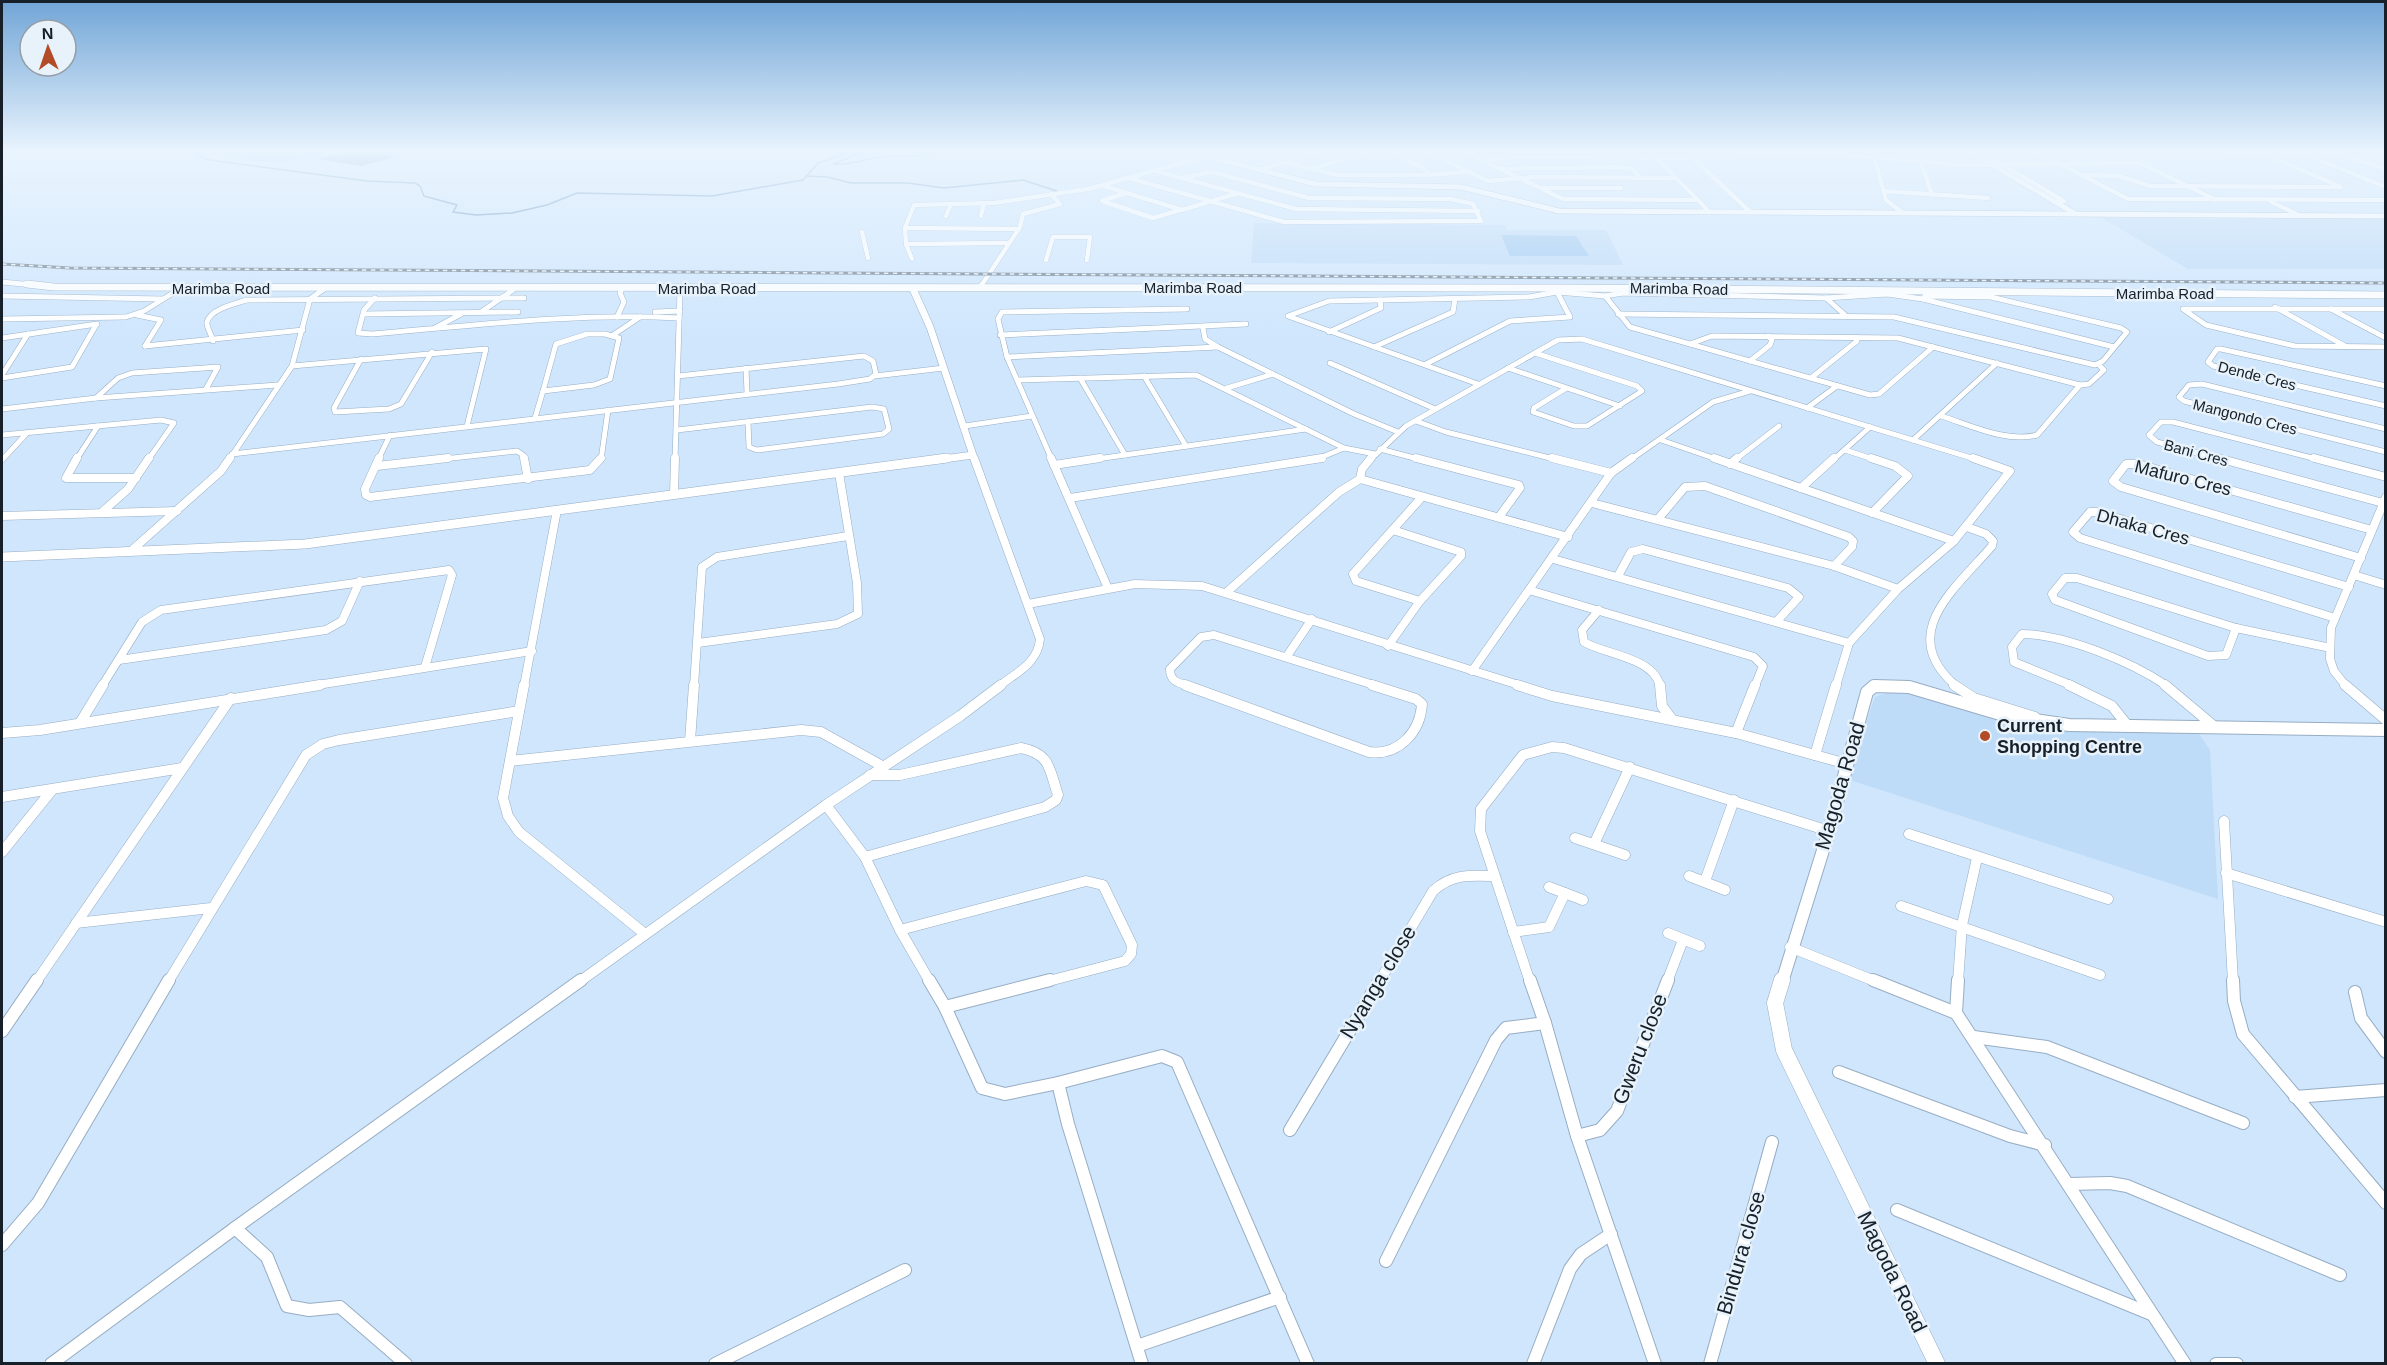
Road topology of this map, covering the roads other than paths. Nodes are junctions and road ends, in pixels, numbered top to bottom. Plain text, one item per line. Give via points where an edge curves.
1 (910, 216) edge
2 (1024, 216) edge
3 (1146, 216) edge
4 (1161, 216) edge
5 (1264, 216) edge
6 (1479, 216) edge
7 (2359, 216) edge
8 (2385, 216) edge
9 (905, 228) junction
10 (1019, 229) junction
11 (862, 232) dead end
12 (1009, 243) junction
13 (906, 244) junction
14 (868, 258) dead end
15 (912, 259) dead end
16 (1046, 260) dead end
17 (1088, 260) dead end
18 (2, 282) edge
19 (181, 288) junction
20 (980, 288) junction
21 (324, 289) junction
22 (622, 289) junction
23 (680, 289) junction
24 (913, 289) junction
25 (513, 290) junction
26 (1558, 290) junction
27 (2385, 295) edge
28 (2, 296) edge
29 (1605, 296) junction
30 (310, 298) junction
31 (375, 298) junction
32 (502, 298) junction
33 (524, 298) dead end
34 (1826, 298) junction
35 (164, 299) junction
36 (1455, 299) junction
37 (1380, 300) junction
38 (1923, 300) junction
39 (2275, 307) junction
40 (2328, 307) junction
41 (1187, 309) dead end
42 (2385, 309) edge
43 (481, 312) junction
44 (518, 312) dead end
45 (462, 313) junction
46 (364, 314) junction
47 (1618, 314) junction
48 (136, 315) junction
49 (679, 315) junction
50 (1845, 315) junction
51 (640, 316) junction
52 (617, 317) junction
53 (101, 318) junction
54 (2, 319) edge
55 (14, 319) junction
56 (1246, 324) dead end
57 (2, 325) edge
58 (96, 325) junction
59 (1203, 328) junction
60 (303, 330) junction
61 (432, 330) junction
62 (1329, 332) junction
63 (28, 334) junction
64 (613, 334) junction
65 (1000, 335) junction
66 (1768, 336) junction
67 (1856, 337) junction
68 (2, 338) edge
69 (2385, 338) edge
70 (213, 341) junction
71 (1690, 344) junction
72 (1218, 347) junction
73 (1933, 347) junction
74 (2114, 347) junction
75 (2346, 347) junction
76 (2385, 347) edge
77 (1374, 348) junction
78 (432, 352) junction
79 (1535, 353) junction
80 (1007, 357) junction
81 (361, 359) junction
82 (1750, 361) junction
83 (1330, 363) dead end
84 (1997, 363) junction
85 (1426, 364) junction
86 (2099, 365) junction
87 (292, 366) junction
88 (944, 368) junction
89 (1508, 368) junction
90 (746, 369) junction
91 (1273, 374) junction
92 (1144, 375) junction
93 (2, 376) edge
94 (678, 376) junction
95 (875, 376) junction
96 (1080, 378) junction
97 (1812, 378) junction
98 (1018, 380) junction
99 (1478, 384) junction
100 (277, 385) junction
101 (1837, 386) junction
102 (2080, 386) junction
103 (2385, 386) edge
104 (1227, 388) junction
105 (206, 389) junction
106 (1565, 389) junction
107 (542, 391) junction
108 (1753, 391) junction
109 (747, 393) junction
110 (96, 398) junction
111 (676, 401) junction
112 (1620, 406) junction
113 (2385, 406) edge
114 (1433, 408) junction
115 (1807, 408) junction
116 (2, 409) edge
117 (608, 410) junction
118 (1032, 416) junction
119 (1941, 416) junction
120 (535, 418) junction
121 (1416, 421) junction
122 (748, 422) junction
123 (99, 426) junction
124 (468, 426) junction
125 (965, 426) junction
126 (1779, 426) dead end
127 (1870, 427) junction
128 (1306, 429) junction
129 (2385, 429) edge
130 (677, 430) junction
131 (1398, 432) junction
132 (27, 433) junction
133 (2, 435) edge
134 (390, 435) junction
135 (1661, 440) junction
136 (1913, 440) junction
137 (1186, 446) junction
138 (1344, 448) junction
139 (1845, 450) junction
140 (1377, 451) junction
141 (2385, 452) edge
142 (232, 454) junction
143 (974, 455) junction
144 (1125, 455) junction
145 (2, 460) edge
146 (1730, 464) junction
147 (1054, 465) junction
148 (376, 466) junction
149 (839, 473) junction
150 (1611, 473) junction
151 (136, 477) junction
152 (2385, 477) edge
153 (528, 479) junction
154 (1360, 480) junction
155 (1801, 488) junction
156 (674, 494) junction
157 (1422, 497) junction
158 (1070, 498) junction
159 (2384, 500) edge
160 (1592, 503) junction
161 (557, 510) junction
162 (177, 511) junction
163 (101, 513) junction
164 (1872, 513) junction
165 (2, 516) edge
166 (1499, 517) junction
167 (2381, 518) edge
168 (1658, 519) junction
169 (1967, 527) junction
170 (1393, 530) junction
171 (2372, 530) junction
172 (848, 536) junction
173 (1568, 537) junction
174 (1954, 541) junction
175 (132, 550) junction
176 (2, 558) edge
177 (2361, 558) junction
178 (1553, 559) junction
179 (1834, 566) junction
180 (2354, 575) junction
181 (1618, 576) junction
182 (360, 581) junction
183 (2385, 585) edge
184 (1107, 586) junction
185 (2349, 586) junction
186 (1898, 588) junction
187 (1529, 590) junction
188 (1227, 592) junction
189 (1420, 601) junction
190 (1028, 604) junction
191 (1599, 610) junction
192 (2335, 618) junction
193 (1311, 619) junction
194 (1778, 621) junction
195 (2236, 628) junction
196 (698, 643) junction
197 (1849, 643) junction
198 (1388, 646) junction
199 (2326, 647) junction
200 (532, 651) junction
201 (1287, 656) junction
202 (119, 660) junction
203 (425, 667) junction
204 (1472, 671) junction
205 (231, 698) junction
206 (519, 711) junction
207 (1671, 718) junction
208 (2385, 720) edge
209 (2038, 722) junction
210 (80, 723) junction
211 (2128, 726) junction
212 (2216, 727) junction
213 (2385, 730) edge
214 (2, 733) edge
215 (1736, 733) junction
216 (690, 741) junction
217 (1815, 755) junction
218 (510, 762) junction
219 (1847, 764) junction
220 (884, 766) junction
221 (1630, 767) junction
222 (182, 768) junction
223 (870, 775) junction
224 (52, 790) junction
225 (2, 797) edge
226 (1734, 800) junction
227 (826, 805) junction
228 (2224, 821) dead end
229 (1829, 831) junction
230 (1909, 834) dead end
231 (1575, 838) dead end
232 (1594, 844) junction
233 (2, 852) edge
234 (1625, 855) dead end
235 (865, 857) junction
236 (1977, 858) junction
237 (2226, 873) junction
238 (1493, 876) junction
239 (1689, 876) dead end
240 (1705, 881) junction
241 (1549, 887) dead end
242 (1725, 890) dead end
243 (1565, 893) junction
244 (2108, 899) dead end
245 (1583, 900) dead end
246 (1901, 906) dead end
247 (210, 908) junction
248 (2385, 922) edge
249 (76, 923) junction
250 (1962, 925) junction
251 (900, 930) junction
252 (1513, 932) junction
253 (1668, 933) dead end
254 (645, 934) junction
255 (1683, 940) junction
256 (1700, 946) dead end
257 (1790, 947) junction
258 (2100, 975) dead end
259 (2355, 992) dead end
260 (945, 1007) junction
261 (1956, 1013) junction
262 (1545, 1023) junction
263 (2, 1031) edge
264 (1974, 1037) junction
265 (2385, 1052) edge
266 (1839, 1072) dead end
267 (1058, 1083) junction
268 (2385, 1090) edge
269 (2295, 1097) junction
270 (2243, 1123) dead end
271 (1290, 1130) dead end
272 (1577, 1136) junction
273 (1772, 1142) dead end
274 (2045, 1145) junction
275 (2069, 1184) junction
276 (2385, 1203) edge
277 (1897, 1210) dead end
278 (235, 1228) junction
279 (1611, 1234) junction
280 (2, 1245) edge
281 (1386, 1261) dead end
282 (905, 1270) dead end
283 (2340, 1275) dead end
284 (1280, 1297) junction
285 (2152, 1314) junction
286 (1137, 1346) junction
287 (51, 1364) edge
288 (406, 1364) edge
289 (714, 1364) edge
290 (1142, 1364) edge
291 (1308, 1364) edge
292 (1533, 1364) edge
293 (1655, 1364) edge
294 (1710, 1364) edge
295 (1936, 1364) edge
296 (2185, 1364) edge
297 (2216, 1364) edge
298 (2237, 1364) edge

1 - 9 street
2 - 10 street
3 - 4 street
5 - 6 street via 1289,222 1472,223 1481,221
7 - 8 street
9 - 10 street
9 - 13 street
10 - 12 street
11 - 14 street
12 - 13 street
12 - 20 street
13 - 15 street
16 - 17 street via 1053,237 1090,237
18 - 19 street, Marimba Road via 54,287
19 - 21 street, Marimba Road
19 - 35 street
20 - 24 street, Marimba Road
20 - 26 street, Marimba Road
21 - 25 street, Marimba Road
21 - 30 street
22 - 23 street, Marimba Road
22 - 25 street, Marimba Road
22 - 52 street via 624,302
23 - 24 street, Marimba Road
23 - 49 street
24 - 88 street
25 - 32 street
26 - 27 street, Marimba Road
26 - 29 street
26 - 36 street via 1529,297
26 - 85 street via 1568,318 1510,321
28 - 35 street
29 - 34 street via 1720,294
29 - 47 street
30 - 31 street
30 - 60 street
30 - 70 street via 234,303 208,319
31 - 32 street
31 - 46 street
32 - 33 street
32 - 43 street
34 - 38 street via 1908,296
34 - 50 street
35 - 48 street
36 - 37 street
36 - 77 street via 1453,312
37 - 62 street via 1381,308
37 - 62 street via 1329,301 1288,316
38 - 74 street
38 - 74 street via 1925,296 1992,297 2125,330
39 - 40 street
39 - 75 street
39 - 75 street via 2183,309 2206,325 2243,334 2295,346
40 - 42 street
40 - 69 street
41 - 65 street via 1002,312 998,320
43 - 44 street
43 - 45 street
45 - 46 street
45 - 61 street
46 - 61 street via 358,333
47 - 50 street
47 - 71 street via 1630,327
48 - 53 street
48 - 70 street via 161,320 145,346
49 - 51 street via 658,312
49 - 94 street
50 - 86 street via 1902,318
51 - 52 street
51 - 64 street
52 - 61 street
53 - 55 street
53 - 58 street
54 - 55 street
55 - 57 street
56 - 59 street
58 - 63 street
58 - 93 street via 72,367
59 - 65 street
59 - 72 street via 1206,339
60 - 70 street
60 - 87 street
62 - 77 street
63 - 68 street
63 - 93 street
64 - 107 street via 558,342
64 - 107 street via 619,339 610,379 594,385
65 - 80 street
66 - 67 street
66 - 71 street via 1704,337
66 - 82 street via 1772,340 1770,345
67 - 73 street via 1898,338
67 - 97 street via 1857,341
71 - 82 street
72 - 80 street
72 - 91 street
73 - 84 street
73 - 101 street via 1877,395
74 - 86 street
75 - 76 street
77 - 85 street
78 - 81 street
78 - 81 street via 401,404 389,409 335,412
78 - 124 street via 475,348 487,351
79 - 89 street
79 - 108 street via 1561,338 1578,339
79 - 112 street via 1640,388 1640,394
80 - 98 street
81 - 87 street
82 - 97 street
83 - 114 street
84 - 102 street
84 - 119 street
85 - 99 street
86 - 102 street via 2104,370 2090,384
87 - 100 street
88 - 95 street
88 - 125 street
89 - 99 street
89 - 106 street
90 - 94 street
90 - 95 street via 864,357 873,361
90 - 109 street
91 - 104 street
91 - 131 street
92 - 96 street
92 - 104 street via 1196,375
92 - 137 street
94 - 111 street
95 - 109 street via 855,382
96 - 98 street
96 - 144 street
97 - 101 street
98 - 118 street
99 - 114 street
100 - 105 street
100 - 142 street
101 - 115 street
102 - 119 street via 2031,438
103 - 113 street, Dende Cres via 2221,349 2208,362
104 - 128 street
105 - 110 street
105 - 110 street via 218,367 132,373 118,378
106 - 112 street
106 - 112 street via 1533,412 1582,427
107 - 120 street
108 - 115 street
108 - 135 street via 1713,402
109 - 111 street
110 - 116 street
111 - 117 street
111 - 130 street
114 - 121 street
115 - 127 street
117 - 120 street
117 - 153 street via 598,464 583,472
118 - 125 street
118 - 147 street
119 - 136 street
120 - 124 street
121 - 131 street
121 - 150 street
122 - 122 street via 877,407 884,409 889,429 883,434 757,450 749,447
122 - 130 street
123 - 132 street
123 - 151 street via 66,478
123 - 151 street via 161,420 174,423
124 - 134 street
125 - 143 street
126 - 146 street
127 - 136 street
127 - 139 street
128 - 137 street
128 - 138 street
129 - 141 street, Mangondo Cres via 2202,384 2189,385 2179,397
130 - 156 street
131 - 140 street
132 - 133 street
132 - 145 street
134 - 142 street
134 - 148 street
135 - 146 street
135 - 150 street
136 - 169 street via 2010,471
137 - 144 street
138 - 140 street
138 - 158 street via 1321,459
139 - 155 street
139 - 164 street via 1895,466 1908,476
140 - 154 street via 1362,469
140 - 166 street via 1519,485
142 - 162 street via 221,471
143 - 149 street
143 - 190 street
144 - 147 street
146 - 155 street
147 - 158 street
148 - 153 street via 517,451 523,455
148 - 153 street via 364,489 370,497
149 - 156 street
149 - 172 street
150 - 160 street
151 - 163 street
152 - 159 street, Bani Cres via 2173,422 2161,422 2149,435 2157,442
154 - 157 street
154 - 188 street via 1339,492
155 - 164 street
156 - 161 street
157 - 166 street
157 - 170 street
158 - 184 street
159 - 167 street
160 - 168 street
160 - 173 street
161 - 175 street via 305,544
161 - 200 street
162 - 163 street
162 - 175 street
163 - 165 street
164 - 174 street
166 - 173 street
167 - 171 street
168 - 179 street
168 - 179 street via 1685,487 1705,486 1849,537 1852,547
169 - 174 street
169 - 209 street via 1986,534 1992,546 1935,614 1928,633 1930,651 1940,670 1963,692 2021,710
170 - 189 street via 1353,578
170 - 189 street via 1461,552
171 - 177 street
171 - 177 street, Mafuro Cres via 2138,464 2126,464 2113,481 2121,487
172 - 196 street via 708,561 702,567
172 - 196 street via 858,614 837,624
173 - 178 street
174 - 186 street
175 - 176 street
177 - 180 street
178 - 181 street
178 - 187 street
179 - 186 street
180 - 183 street
180 - 185 street
181 - 194 street
181 - 194 street via 1631,552 1643,549 1778,585 1793,590 1799,597
182 - 202 street via 160,610 142,622
182 - 202 street via 342,621 326,630
182 - 203 street via 436,570 451,572
184 - 188 street via 1172,581
184 - 190 street
185 - 192 street
185 - 192 street, Dhaka Cres via 2097,512 2090,512 2073,532 2080,538
186 - 197 street
187 - 191 street
187 - 204 street
188 - 193 street
189 - 198 street
190 - 220 street via 1040,639 1039,651 1032,661 960,716
191 - 207 street via 1582,630 1584,642 1600,652 1636,663 1656,676 1661,709
191 - 215 street via 1748,654 1760,661 1763,666
192 - 199 street
193 - 198 street
193 - 201 street
194 - 197 street
195 - 195 street via 2077,578 2063,579 2052,594 2055,600 2070,607 2208,656 2226,655
195 - 199 street
196 - 216 street
197 - 217 street
198 - 204 street
199 - 208 street via 2336,675
200 - 203 street
200 - 206 street
201 - 201 street via 1416,699 1422,704 1423,713 1401,745 1391,752 1369,752 1174,681 1170,676 1170,669 1201,637 1208,635
202 - 210 street
203 - 205 street
204 - 207 street via 1552,696
205 - 210 street
205 - 222 street
206 - 218 street
206 - 247 street via 339,740 313,749
207 - 215 street
209 - 211 street, Magoda Road
209 - 219 street, Magoda Road via 1909,687 1874,686 1867,692
210 - 214 street
211 - 212 street, Magoda Road
211 - 212 street via 2112,706 2098,697 2014,662 2011,646 2022,634 2042,634 2138,671 2166,687
212 - 213 street, Magoda Road
215 - 217 street
216 - 218 street
216 - 220 street via 801,730 821,732
217 - 219 street
218 - 254 street via 503,798 508,816 519,832
219 - 229 street, Magoda Road
220 - 223 street
221 - 226 street
221 - 232 street
221 - 238 street via 1564,748 1523,755 1481,809 1480,831
222 - 224 street
222 - 249 street
223 - 227 street
223 - 235 street via 903,775 1021,748 1045,757 1058,795 1045,807
224 - 225 street
224 - 233 street
226 - 229 street
226 - 240 street
227 - 235 street
227 - 254 street
228 - 237 street
229 - 257 street, Magoda Road
230 - 236 street
231 - 232 street
232 - 234 street
235 - 251 street
236 - 244 street
236 - 250 street
237 - 248 street
237 - 269 street via 2234,1001 2243,1034
238 - 252 street
238 - 271 street, Nyanga close via 1444,879 1433,891
239 - 240 street
240 - 242 street
241 - 243 street
243 - 245 street
243 - 252 street via 1549,927
246 - 250 street
247 - 249 street
247 - 280 street via 38,1203
249 - 263 street
250 - 258 street
250 - 261 street
251 - 260 street
251 - 260 street via 1086,881 1103,885 1132,945 1125,962
252 - 262 street
253 - 255 street
254 - 278 street
255 - 256 street
255 - 272 street, Gweru close via 1617,1111 1594,1136
257 - 261 street
257 - 295 street, Magoda Road via 1775,1003 1784,1050
259 - 265 street via 2361,1018
260 - 267 street via 982,1088 1005,1094
261 - 264 street
262 - 272 street
262 - 281 street via 1506,1028 1496,1040
264 - 270 street via 2047,1047
264 - 274 street
266 - 274 street via 2010,1136
267 - 284 street via 1162,1056 1178,1062
267 - 286 street
268 - 269 street
269 - 276 street
272 - 279 street
273 - 294 street, Bindura close
274 - 275 street
275 - 283 street via 2127,1186
275 - 285 street
277 - 285 street
278 - 287 street
278 - 288 street via 267,1257 287,1306 309,1310 340,1307
279 - 292 street via 1581,1254 1570,1269
279 - 293 street
282 - 289 street
284 - 286 street
284 - 291 street
285 - 296 street
286 - 290 street
297 - 298 street

